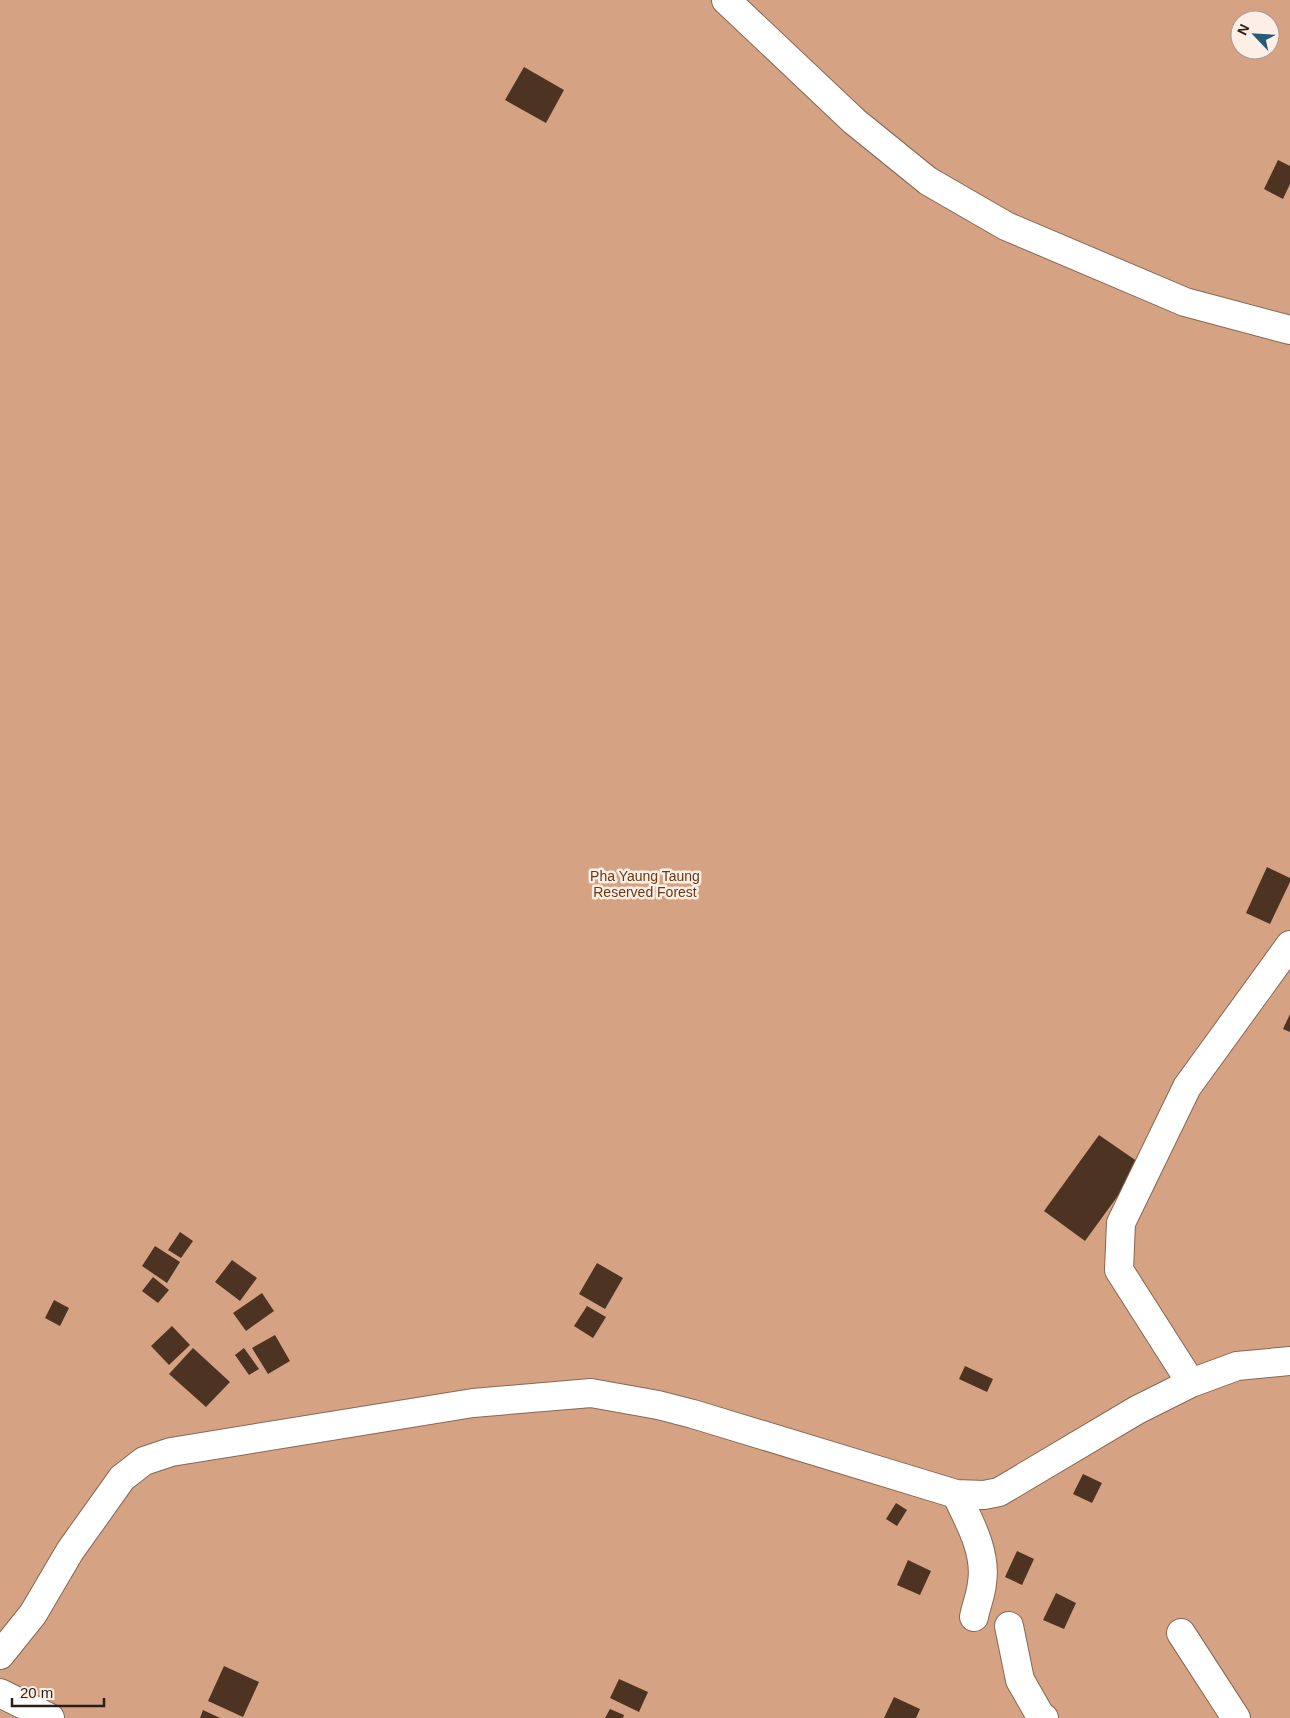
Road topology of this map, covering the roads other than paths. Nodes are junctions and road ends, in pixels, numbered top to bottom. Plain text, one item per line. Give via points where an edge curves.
1 (726, 0) edge
2 (1290, 330) edge
3 (1290, 945) edge
4 (1290, 1361) edge
5 (1191, 1383) junction
6 (956, 1494) junction
7 (974, 1617) dead end
8 (1009, 1626) dead end
9 (1181, 1633) dead end
10 (0, 1654) edge
11 (0, 1692) edge
12 (50, 1718) edge
13 (1044, 1718) edge
14 (1236, 1718) edge

1 - 2 street via 854,121 928,181 1006,226 1185,302
3 - 5 street via 1187,1087 1121,1223 1119,1270
4 - 5 street via 1237,1366
5 - 6 street via 1137,1410 999,1492
6 - 7 street via 976,1537 981,1560 983,1582
6 - 10 street via 693,1414 591,1393 472,1403 171,1452 144,1461 122,1478 70,1551 32,1614
8 - 13 street via 1020,1680
9 - 14 street
11 - 12 street

